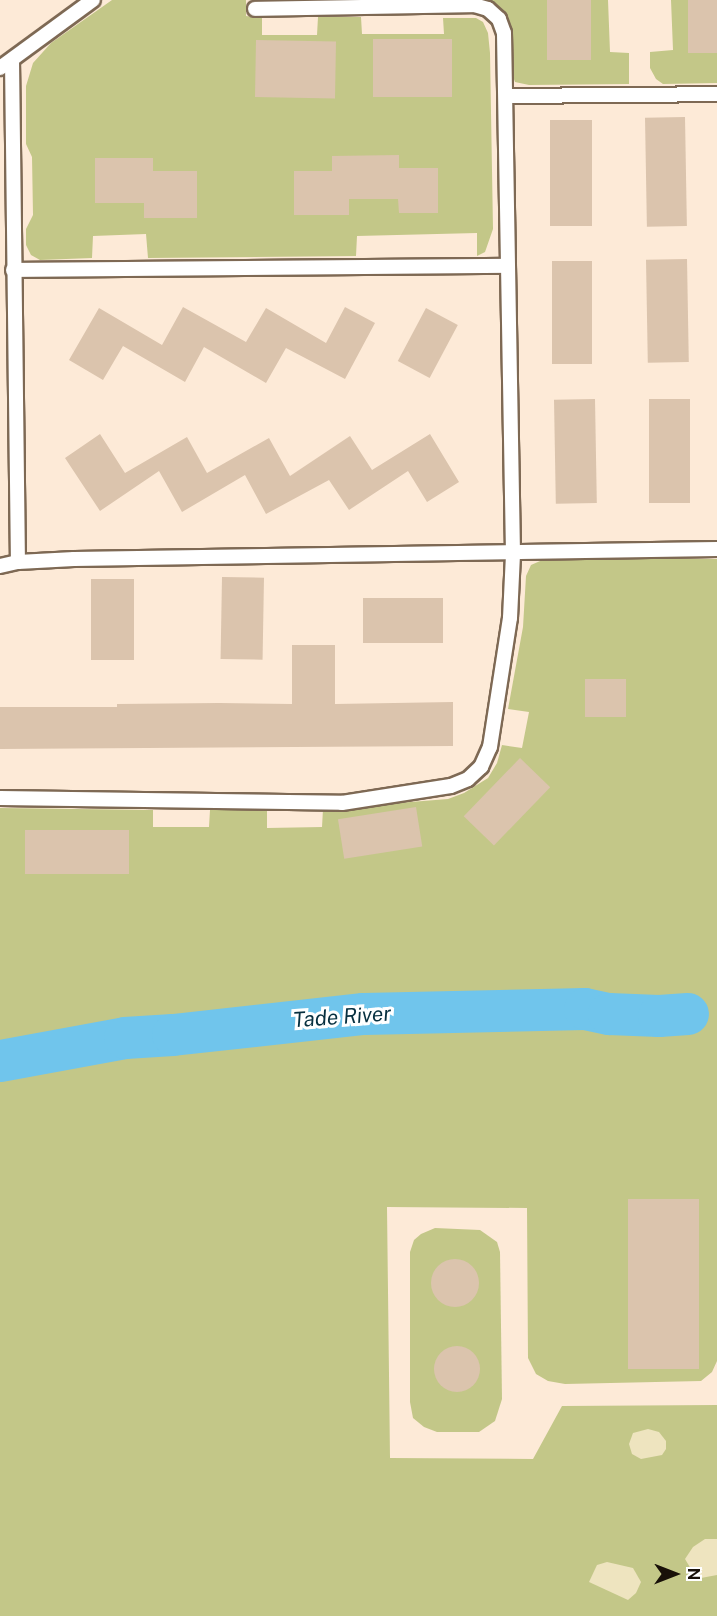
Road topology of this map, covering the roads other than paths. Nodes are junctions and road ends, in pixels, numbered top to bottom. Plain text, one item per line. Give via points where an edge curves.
1 (93, 0) edge
2 (255, 9) dead end
3 (6, 64) edge
4 (717, 94) edge
5 (506, 96) junction
6 (507, 267) junction
7 (13, 270) junction
8 (717, 549) edge
9 (513, 554) junction
10 (18, 562) junction
11 (0, 566) edge
12 (0, 798) edge

1 - 3 lane
2 - 5 lane via 474,5 488,9 499,19 504,33
3 - 7 lane
4 - 5 lane
5 - 6 lane
6 - 7 lane
6 - 9 lane
7 - 10 lane
8 - 9 lane
9 - 10 lane
9 - 12 lane via 510,618 495,723 481,767 468,779 451,786 342,803
10 - 11 lane

